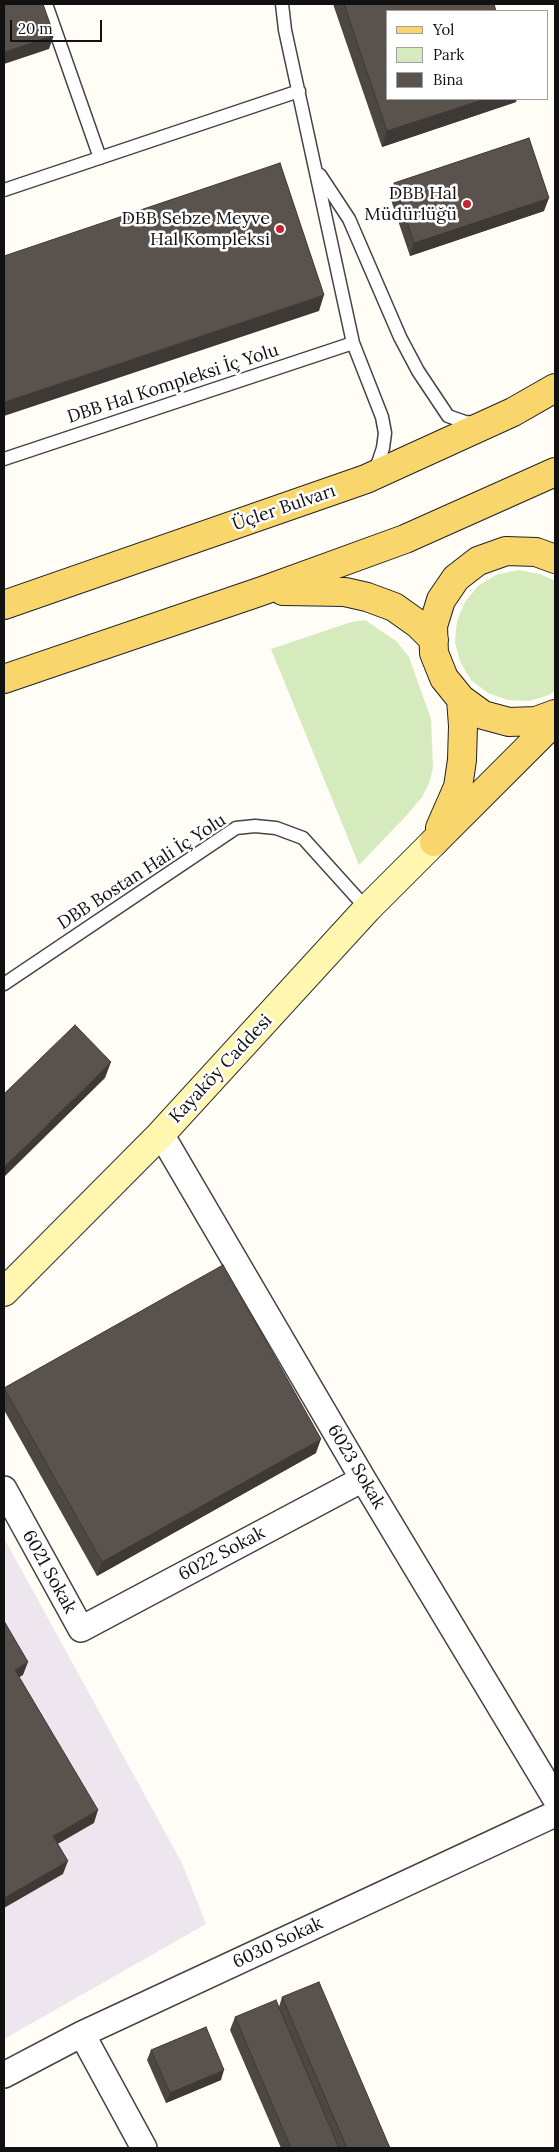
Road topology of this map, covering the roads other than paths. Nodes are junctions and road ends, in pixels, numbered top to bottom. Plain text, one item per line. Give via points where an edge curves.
1 (46, 4) edge
2 (282, 4) edge
3 (299, 91) junction
4 (100, 158) junction
5 (317, 171) junction
6 (4, 190) edge
7 (353, 343) junction
8 (555, 388) edge
9 (486, 423) junction
10 (4, 459) edge
11 (555, 472) edge
12 (366, 478) junction
13 (555, 559) edge
14 (262, 591) junction
15 (4, 605) edge
16 (434, 640) junction
17 (4, 679) edge
18 (460, 699) junction
19 (555, 714) edge
20 (555, 721) edge
21 (434, 842) junction
22 (367, 909) junction
23 (4, 984) edge
24 (161, 1134) junction
25 (4, 1292) edge
26 (362, 1479) junction
27 (4, 1489) edge
28 (80, 1629) joint
29 (555, 1798) edge
30 (555, 1814) edge
31 (82, 2034) junction
32 (4, 2075) edge
33 (144, 2148) edge

1 - 4 lane
2 - 3 lane
3 - 4 lane
3 - 5 lane
4 - 6 lane
5 - 7 lane
5 - 9 lane via 349,219 400,337 440,406 448,416 465,422
7 - 10 lane, DBB Hal Kompleksi İç Yolu
7 - 12 lane via 382,417 385,433 378,463
8 - 9 main road, Üçler Bulvarı
9 - 12 main road, Üçler Bulvarı
11 - 14 main road via 405,539
12 - 15 main road, Üçler Bulvarı
13 - 16 main road via 536,552 506,551 478,561 456,578 441,600 433,626
14 - 16 main road via 317,590 367,597 394,607
14 - 17 main road
16 - 18 main road via 434,653 444,678
18 - 19 main road via 483,714 509,722 536,721
18 - 21 main road via 463,726 458,787
20 - 21 main road
21 - 22 street, Kayaköy Caddesi
22 - 23 lane, DBB Bostan Hali İç Yolu via 303,838 276,828 236,828
22 - 24 street, Kayaköy Caddesi
24 - 25 street, Kayaköy Caddesi
24 - 26 street, 6023 Sokak
26 - 28 street, 6022 Sokak
26 - 29 street, 6023 Sokak
27 - 28 street, 6021 Sokak
30 - 31 street, 6030 Sokak
31 - 32 street, 6030 Sokak
31 - 33 street

